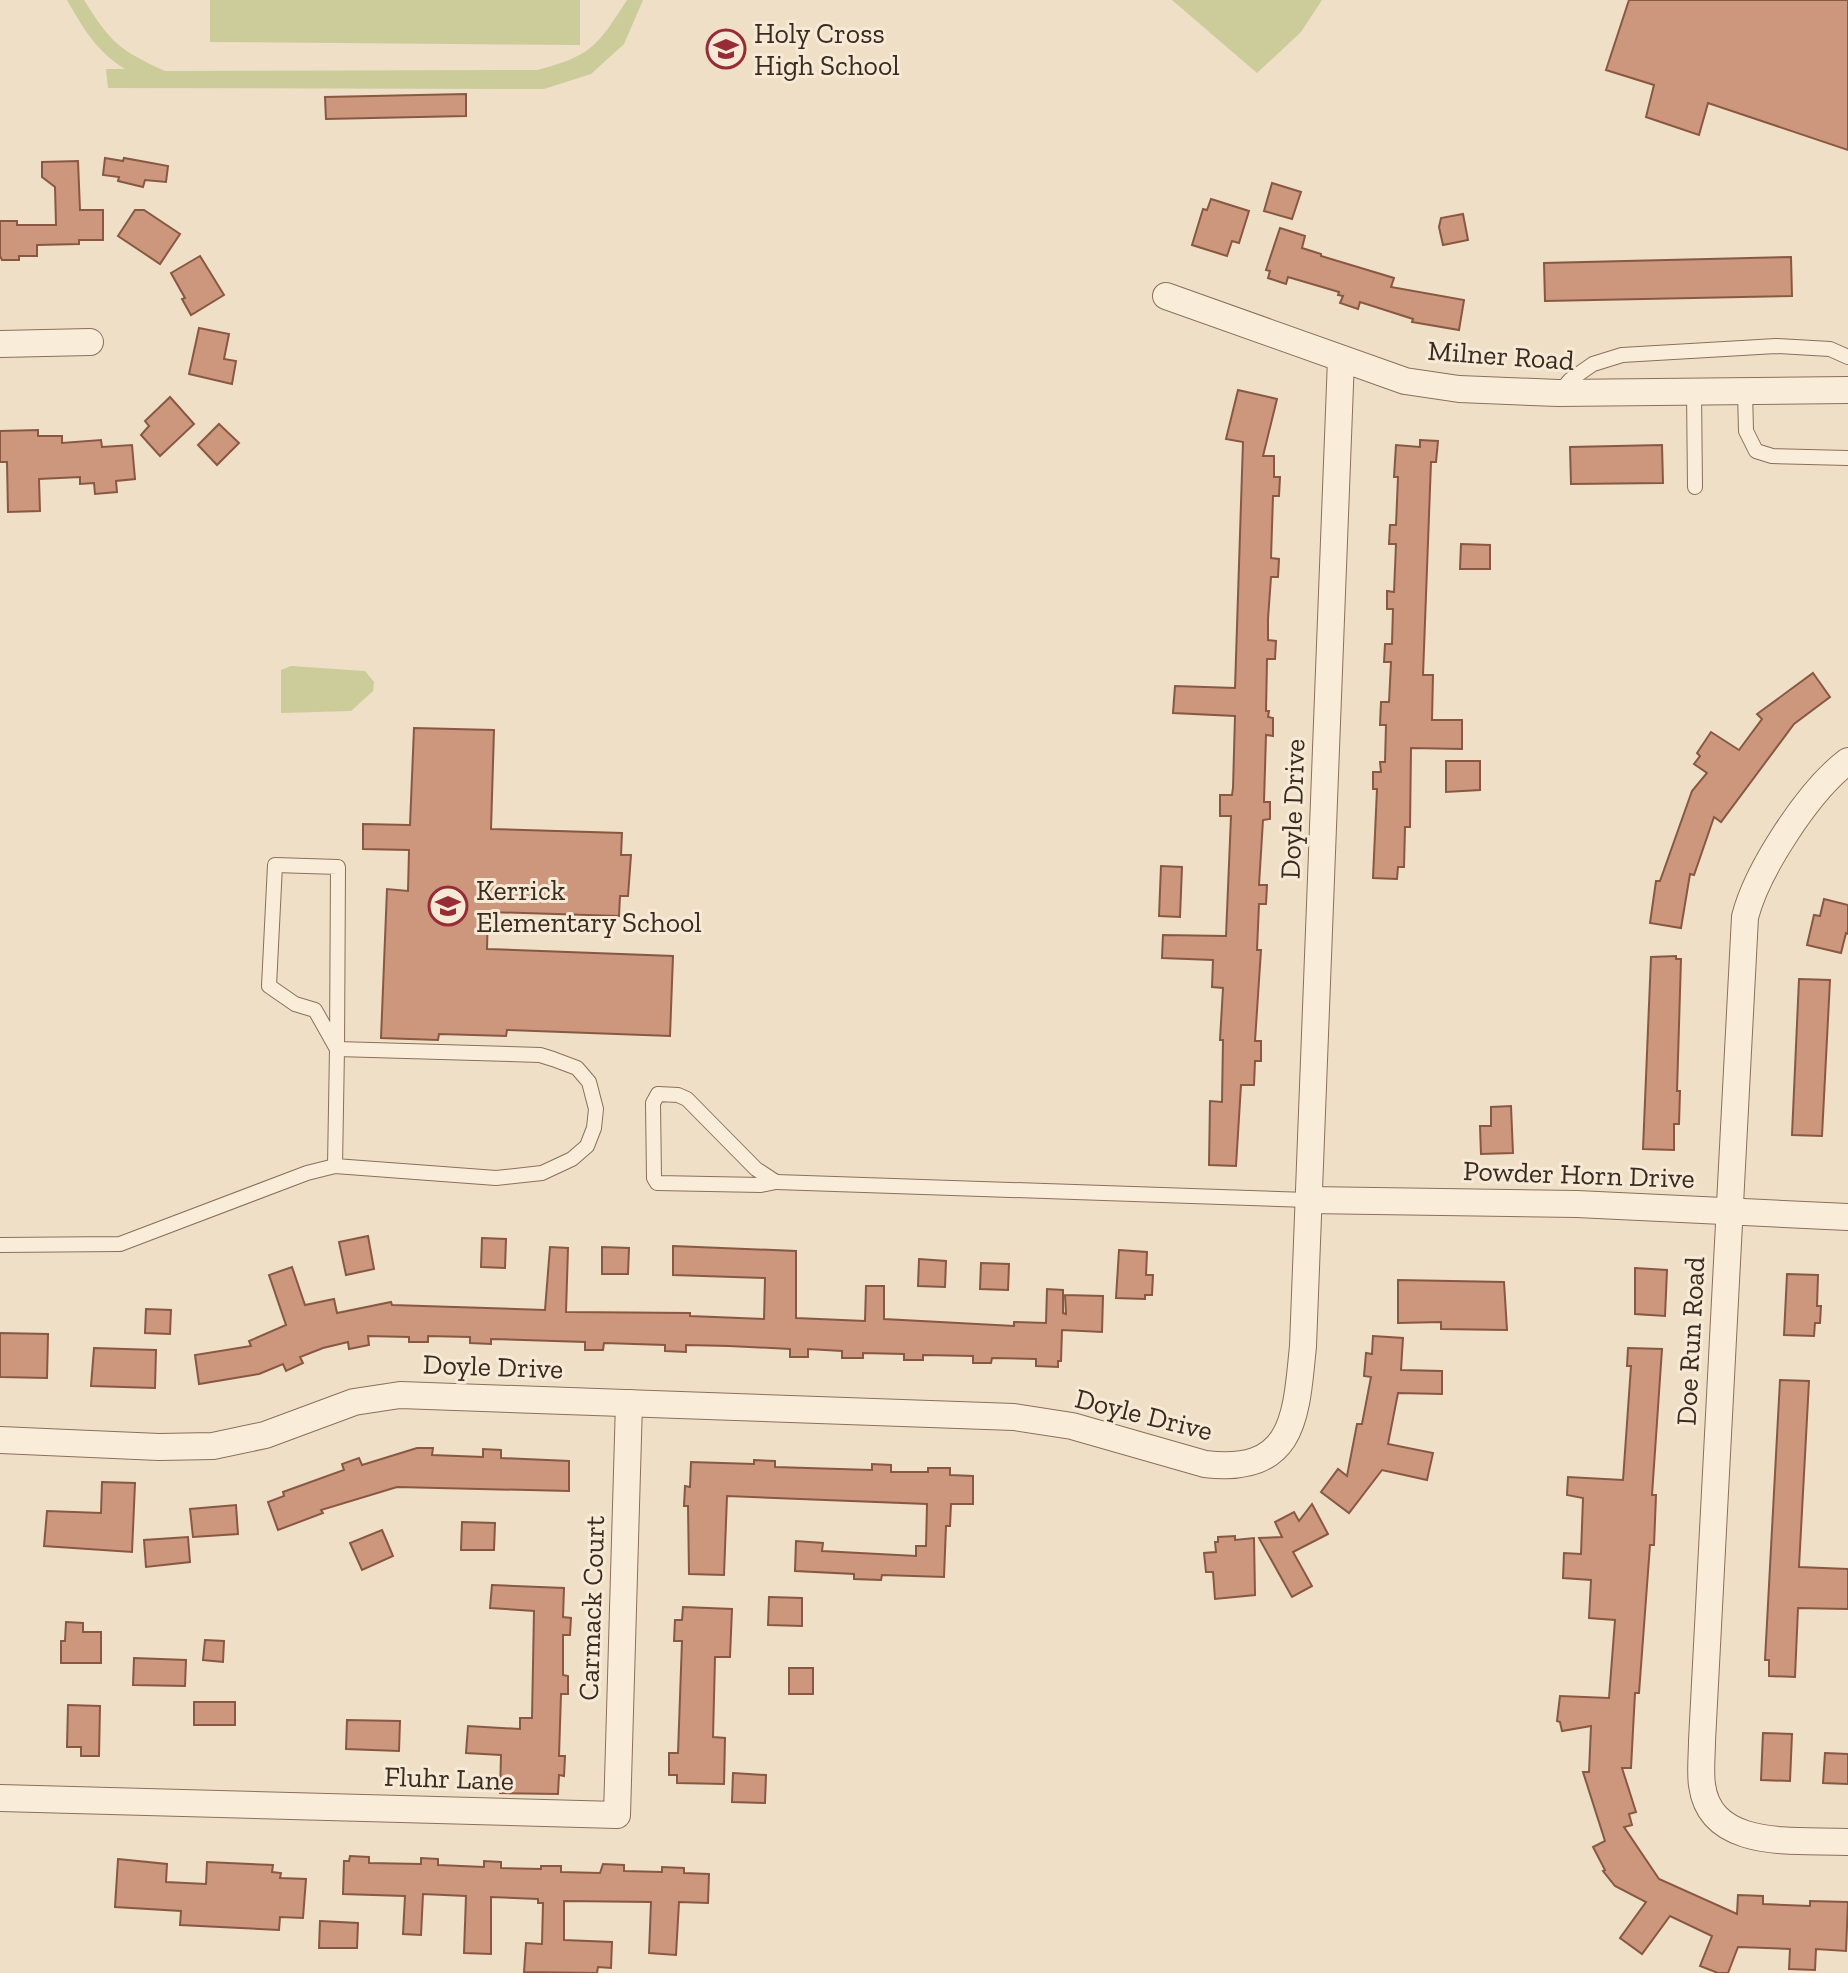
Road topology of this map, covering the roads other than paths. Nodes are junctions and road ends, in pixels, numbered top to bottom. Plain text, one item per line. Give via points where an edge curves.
1 (1166, 296) dead end
2 (90, 342) dead end
3 (0, 344) edge
4 (1848, 357) edge
5 (1341, 359) junction
6 (1848, 390) edge
7 (1745, 391) junction
8 (1694, 392) junction
9 (1558, 393) junction
10 (1848, 458) edge
11 (1695, 487) dead end
12 (1848, 761) edge
13 (337, 1049) junction
14 (335, 1166) junction
15 (776, 1182) junction
16 (1308, 1200) junction
17 (1729, 1211) junction
18 (1848, 1217) edge
19 (0, 1245) edge
20 (629, 1403) junction
21 (0, 1440) edge
22 (0, 1798) edge
23 (617, 1815) joint
24 (1848, 1842) edge

1 - 5 street, Milner Road
2 - 3 street
4 - 9 lane via 1830,349 1776,346 1622,355 1593,364
5 - 9 street, Milner Road via 1405,381
5 - 16 street, Doyle Drive
6 - 7 street, Milner Road
7 - 8 street, Milner Road
7 - 10 lane via 1746,431 1756,451
8 - 9 street, Milner Road
8 - 11 lane
12 - 17 street, Doe Run Road via 1782,838 1749,899
13 - 13 lane via 338,867 275,865 269,986 315,1010
13 - 14 lane
13 - 14 lane via 540,1055 577,1068 589,1082 596,1109 587,1146 542,1173 496,1178
14 - 19 lane via 120,1244
15 - 15 lane via 756,1169 687,1099 655,1097 657,1183
15 - 16 lane
16 - 17 street, Powder Horn Drive
16 - 20 street, Doyle Drive via 1303,1346 1294,1420 1280,1444 1248,1464 1205,1464 1072,1426 1014,1417
17 - 18 street, Powder Horn Drive
17 - 24 street, Doe Run Road via 1702,1786 1716,1818 1739,1834
20 - 21 street, Doyle Drive via 400,1395 354,1402 265,1435 213,1446
20 - 23 street, Carmack Court
22 - 23 street, Fluhr Lane

